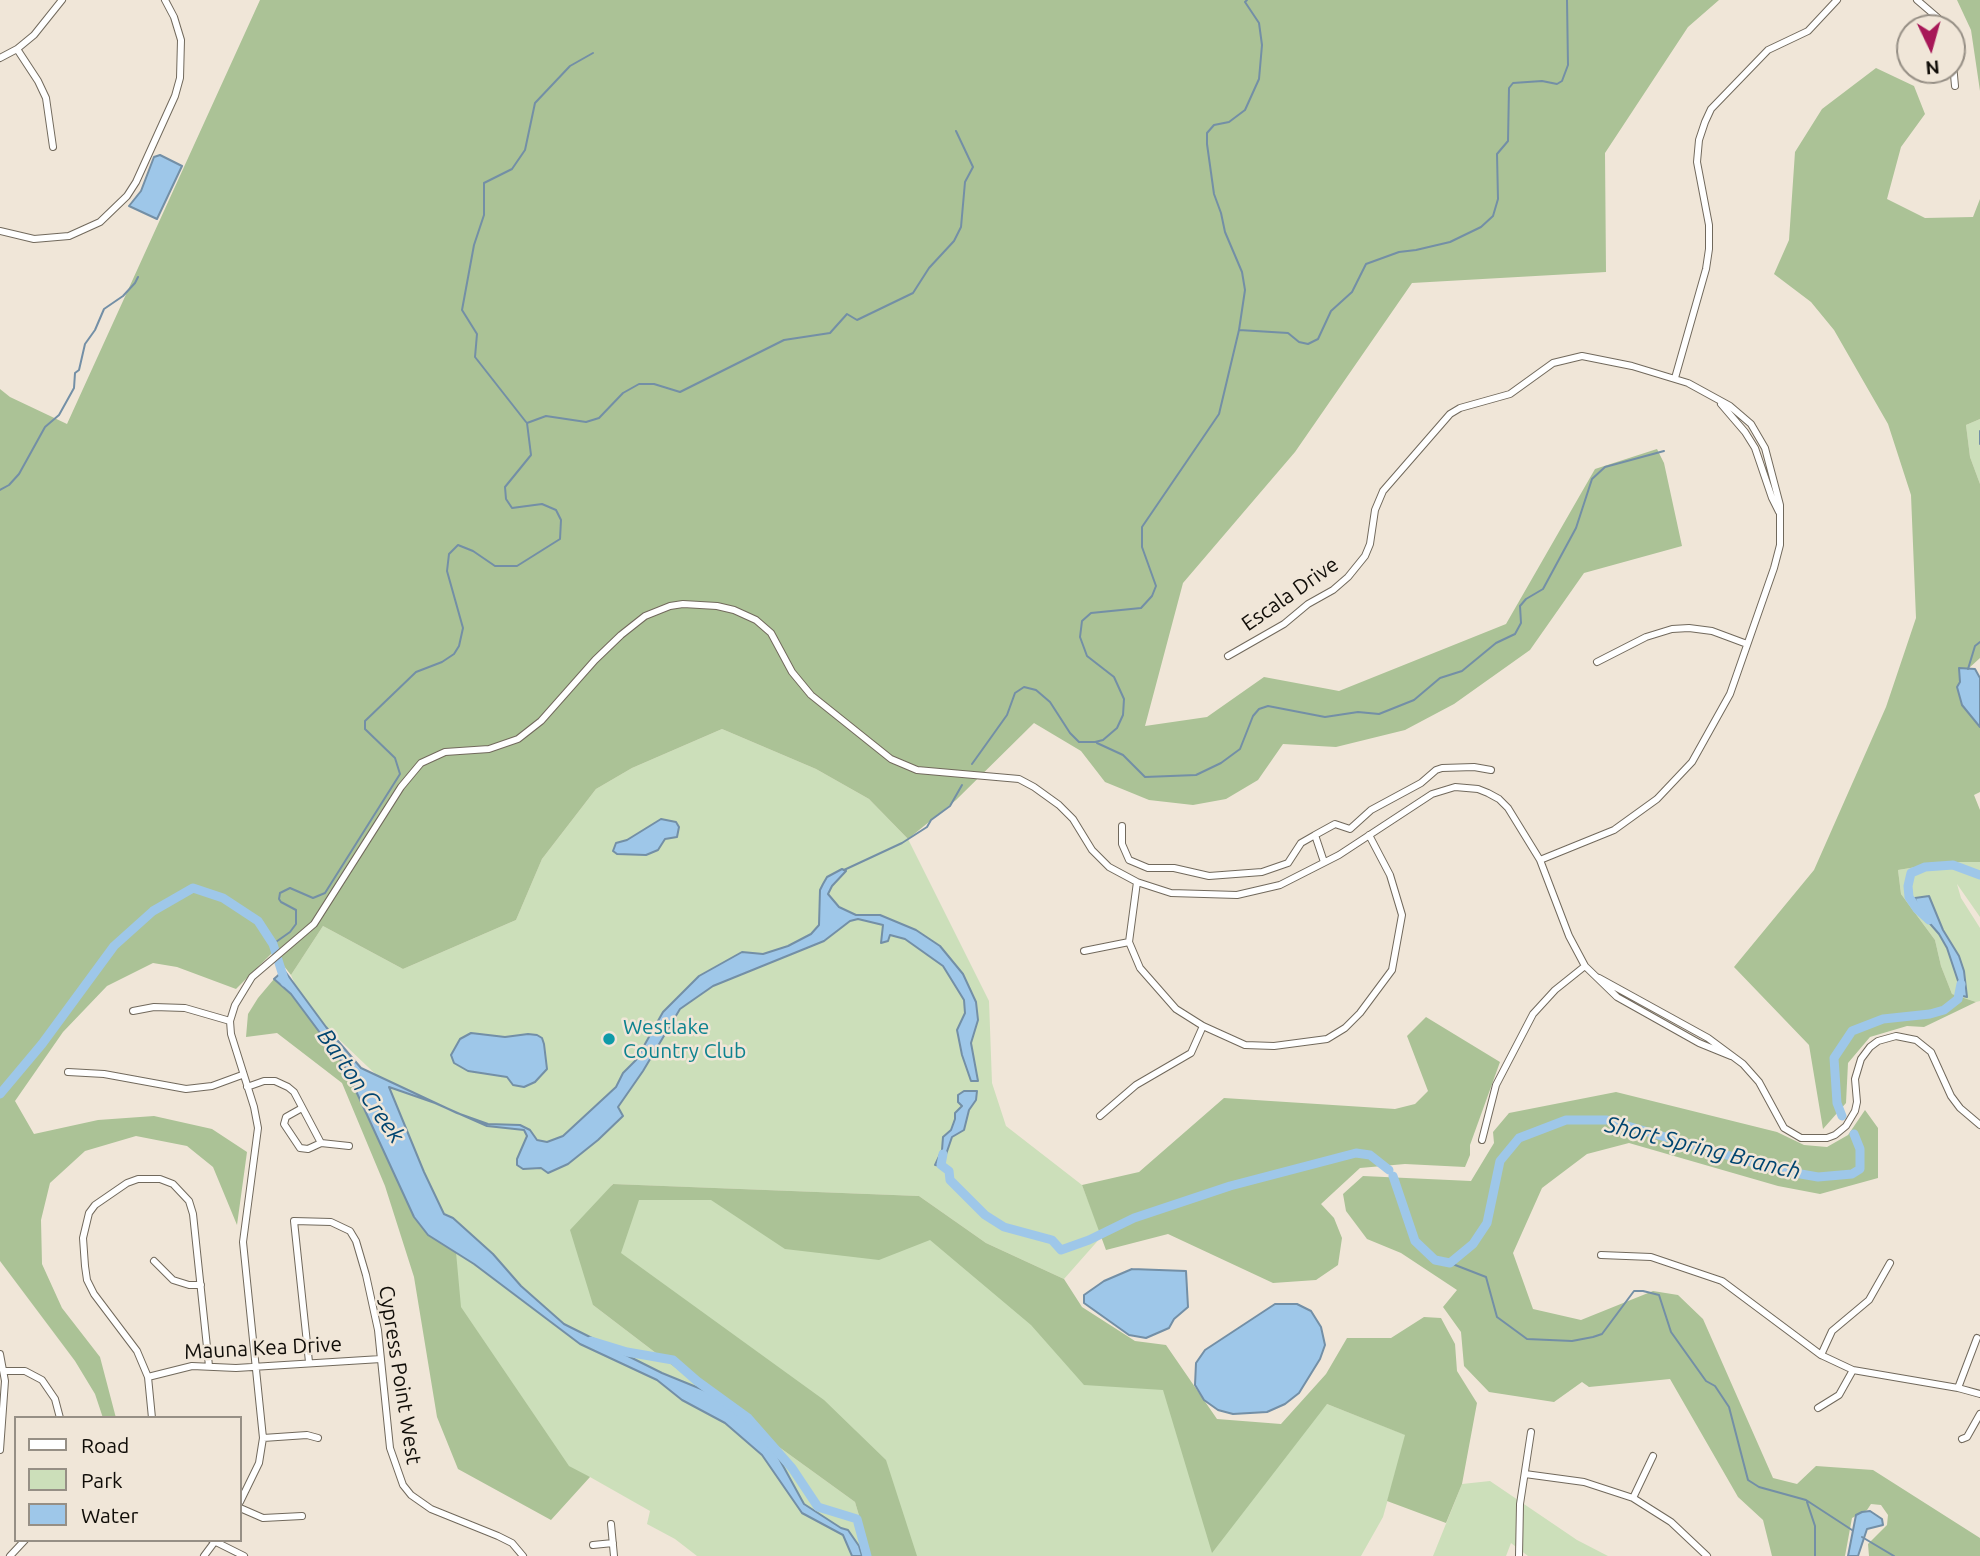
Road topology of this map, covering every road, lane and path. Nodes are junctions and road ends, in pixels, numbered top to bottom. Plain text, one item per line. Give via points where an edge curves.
1 (62, 0) edge
2 (166, 0) edge
3 (1837, 0) edge
4 (1917, 0) edge
5 (1933, 14) edge
6 (17, 49) junction
7 (0, 58) edge
8 (53, 147) dead end
9 (0, 231) edge
10 (1675, 378) junction
11 (1748, 644) junction
12 (1228, 656) dead end
13 (1597, 662) dead end
14 (1491, 770) dead end
15 (1122, 826) dead end
16 (1315, 835) junction
17 (1369, 835) junction
18 (1540, 860) junction
19 (1324, 862) junction
20 (1138, 882) junction
21 (1129, 942) junction
22 (1084, 951) dead end
23 (1585, 967) junction
24 (1593, 974) junction
25 (1638, 999) junction
26 (1634, 1007) junction
27 (133, 1011) dead end
28 (230, 1021) junction
29 (1203, 1026) junction
30 (1731, 1056) junction
31 (68, 1072) dead end
32 (242, 1075) junction
33 (247, 1087) junction
34 (302, 1108) junction
35 (1100, 1116) dead end
36 (1980, 1125) edge
37 (1482, 1140) dead end
38 (321, 1143) junction
39 (349, 1146) dead end
40 (1601, 1255) dead end
41 (154, 1261) dead end
42 (1890, 1263) dead end
43 (201, 1285) junction
44 (1977, 1338) dead end
45 (0, 1354) edge
46 (1821, 1355) junction
47 (381, 1359) junction
48 (309, 1362) junction
49 (209, 1366) junction
50 (257, 1367) junction
51 (1853, 1370) junction
52 (4, 1371) junction
53 (148, 1377) junction
54 (1958, 1388) junction
55 (1980, 1394) edge
56 (1818, 1408) dead end
57 (1980, 1414) edge
58 (59, 1416) edge
59 (152, 1416) edge
60 (1531, 1432) dead end
61 (263, 1438) junction
62 (318, 1438) dead end
63 (1962, 1439) dead end
64 (0, 1450) edge
65 (1653, 1456) dead end
66 (1525, 1474) junction
67 (242, 1498) edge
68 (1633, 1498) junction
69 (242, 1509) edge
70 (302, 1516) dead end
71 (611, 1524) dead end
72 (23, 1542) edge
73 (216, 1542) edge
74 (613, 1543) junction
75 (593, 1545) dead end
76 (10, 1556) edge
77 (244, 1556) edge
78 (523, 1556) edge
79 (614, 1556) edge
80 (1519, 1556) edge
81 (1707, 1556) edge

1 - 6 street
2 - 9 street via 181,40 180,78 127,196 100,222 69,236 34,239
3 - 10 street via 1808,30 1768,50 1705,122 1697,162 1709,249
4 - 5 street
6 - 7 street
6 - 8 street via 46,98
10 - 11 street, Escala Drive via 1697,386 1751,424 1773,477 1780,505 1780,545
10 - 12 street, Escala Drive via 1606,360 1573,357 1546,367 1510,394 1455,411 1383,491 1370,544 1348,577 1284,624
11 - 13 street via 1709,631 1672,629
11 - 18 street, Escala Drive via 1724,707 1686,769 1657,799 1620,826
14 - 16 street via 1436,770 1371,810 1350,829 1335,824
15 - 16 street via 1124,851 1134,863 1209,876 1251,873 1289,863 1301,843
16 - 19 street
17 - 18 street via 1432,794 1466,787 1499,799 1519,822
17 - 19 street
17 - 29 street via 1390,875 1402,915 1392,970 1360,1013 1327,1039 1274,1046 1245,1045
18 - 23 street
19 - 20 street via 1279,885 1237,895 1171,893
20 - 21 street
20 - 28 street via 1099,859 1073,819 1034,786 1019,779 905,767 811,695 771,633 756,620 734,610 683,604 658,610 630,627 541,721 518,739 489,749 445,751 411,772 314,924 252,977
21 - 22 street
21 - 29 street via 1140,968 1176,1009
23 - 24 street
23 - 37 street via 1533,1014 1496,1085
24 - 25 street
24 - 26 street
25 - 26 street
25 - 30 street
26 - 30 street
27 - 28 street via 185,1008
28 - 32 street
29 - 35 street via 1191,1054 1136,1085
30 - 36 street via 1759,1082 1784,1128 1801,1138 1819,1140 1835,1135 1851,1119 1857,1101 1857,1068 1864,1053 1878,1041 1896,1036 1916,1040 1931,1052 1960,1108
31 - 32 street via 186,1089
32 - 33 street
33 - 34 street via 264,1081 281,1083 294,1092
33 - 50 street via 259,1137 243,1242
34 - 38 street
34 - 38 street via 284,1118 284,1124 300,1148
38 - 39 street
40 - 46 street via 1651,1257 1722,1281
41 - 43 street via 173,1280
42 - 46 street via 1868,1300 1832,1331
43 - 49 street
43 - 53 street via 193,1214 189,1201 173,1184 150,1178 127,1182 89,1213 83,1238 87,1280 136,1351
44 - 54 street
45 - 52 street
46 - 51 street
47 - 48 street, Mauna Kea Drive
47 - 48 street, Cypress Point West via 372,1296 350,1231 331,1222 294,1221
47 - 78 street, Cypress Point West via 390,1448 403,1485 431,1509 498,1536
48 - 50 street, Mauna Kea Drive
49 - 50 street, Mauna Kea Drive
49 - 53 street, Mauna Kea Drive
50 - 61 street
51 - 54 street
51 - 56 street via 1839,1395
52 - 58 street via 25,1371 42,1380
52 - 64 street
53 - 59 street
54 - 55 street
57 - 63 street
60 - 66 street
61 - 62 street
61 - 67 street via 259,1463
65 - 68 street
66 - 68 street via 1584,1482
66 - 80 street
68 - 81 street via 1671,1522
69 - 70 street via 263,1518
71 - 74 street
72 - 76 street
73 - 77 street
74 - 75 street
74 - 79 street

